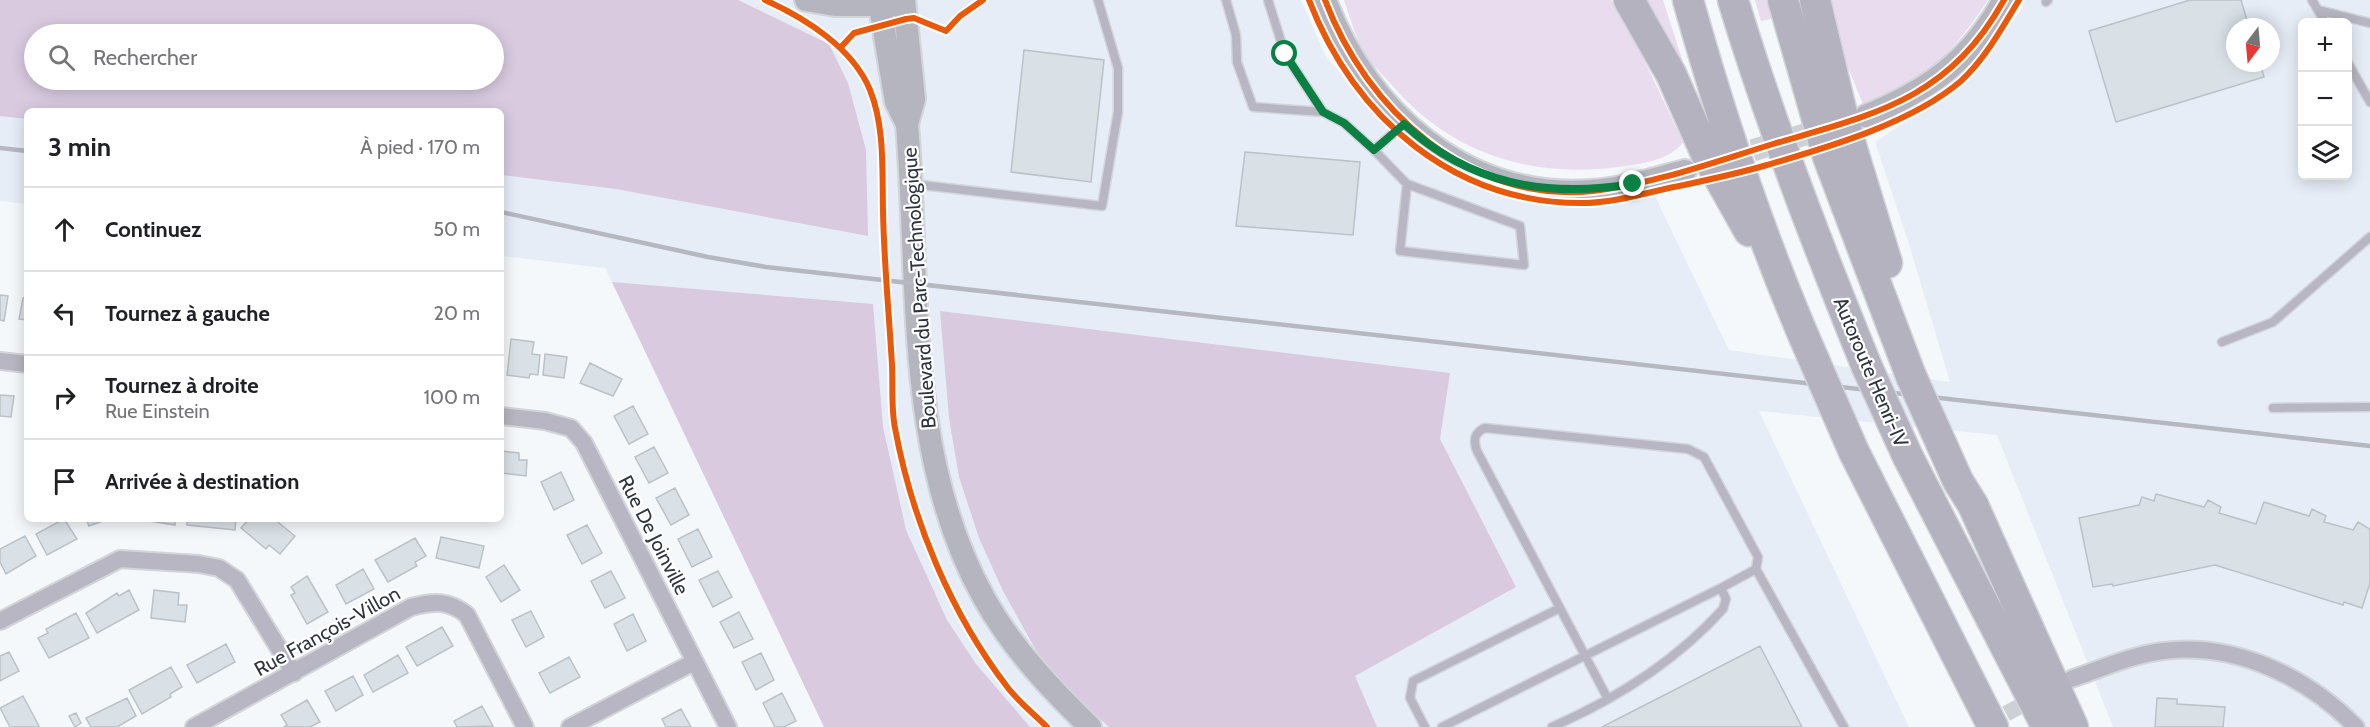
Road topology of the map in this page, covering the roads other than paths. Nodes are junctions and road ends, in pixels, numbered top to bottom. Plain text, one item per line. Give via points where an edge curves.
1 (806, 0) edge
2 (1098, 0) edge
3 (1226, 0) edge
4 (1268, 0) edge
5 (1325, 0) edge
6 (1629, 0) edge
7 (1688, 0) edge
8 (1733, 0) edge
9 (1783, 0) edge
10 (1815, 0) edge
11 (2004, 0) edge
12 (2312, 0) edge
13 (908, 1) edge
14 (880, 3) edge
15 (2318, 10) junction
16 (2323, 18) edge
17 (2370, 23) edge
18 (2352, 70) edge
19 (2370, 102) edge
20 (1323, 112) junction
21 (1866, 116) dead end
22 (907, 124) junction
23 (1404, 124) junction
24 (1374, 150) junction
25 (1685, 171) dead end
26 (912, 184) junction
27 (1407, 184) junction
28 (2370, 237) edge
29 (1787, 299) junction
30 (2222, 342) dead end
31 (0, 361) edge
32 (24, 364) edge
33 (1919, 375) junction
34 (2370, 407) edge
35 (2273, 408) dead end
36 (504, 416) edge
37 (1756, 569) junction
38 (1721, 588) junction
39 (1560, 608) junction
40 (0, 621) edge
41 (1584, 656) junction
42 (694, 662) junction
43 (294, 673) junction
44 (2071, 680) dead end
45 (1608, 699) junction
46 (194, 727) edge
47 (525, 727) edge
48 (570, 727) edge
49 (728, 727) edge
50 (1090, 727) edge
51 (1425, 727) edge
52 (1442, 727) edge
53 (1552, 727) edge
54 (1844, 727) edge
55 (1993, 727) edge
56 (2047, 727) edge
57 (2073, 727) edge
58 (2356, 727) edge

1 - 14 street, Boulevard du Parc-Technologique via 835,5
2 - 26 lane via 1118,68 1118,112 1102,206
3 - 20 lane via 1236,35 1237,62 1253,106
4 - 20 lane via 1285,54
5 - 23 street via 1338,34 1363,75
6 - 29 highway via 1671,74 1707,156
7 - 29 highway
8 - 56 highway, Autoroute Henri-IV, bridge via 1806,216 1867,367 1908,458
9 - 33 highway via 1828,157
10 - 33 highway via 1845,126
11 - 21 street via 1975,44 1942,75 1906,100
12 - 15 lane
13 - 14 street, Boulevard du Parc-Technologique
13 - 22 street, Boulevard du Parc-Technologique via 914,99
14 - 22 street, Boulevard du Parc-Technologique via 896,102
15 - 16 lane
15 - 17 lane
18 - 19 lane
20 - 24 lane via 1344,123
22 - 26 street, Boulevard du Parc-Technologique
23 - 24 lane
23 - 25 street via 1440,152 1477,171 1538,189 1591,191
24 - 27 lane
26 - 50 street, Boulevard du Parc-Technologique via 922,391 930,447 943,497 966,562 984,598 1014,644
27 - 27 lane via 1401,251 1524,265 1520,226
28 - 30 lane via 2273,322
29 - 55 highway, bridge via 1854,452
31 - 32 street
33 - 57 highway, bridge via 1958,481 1973,505
34 - 35 lane
36 - 42 street, Rue De Joinville via 571,428 584,443
37 - 38 lane
37 - 39 lane via 1758,557 1704,457 1697,452 1485,428 1475,435 1477,451
37 - 54 lane
38 - 41 lane
38 - 45 lane via 1726,599 1712,621 1674,656
39 - 41 lane
39 - 51 lane via 1413,681 1410,698
40 - 43 street via 120,559 199,564 219,568 237,580
41 - 45 lane
41 - 52 lane
42 - 48 street
42 - 49 street, Rue De Joinville
43 - 46 street, Rue François-Villon
43 - 47 street, Rue François-Villon via 411,607 444,602 466,615
44 - 58 street via 2162,651 2202,650 2264,664 2291,676
45 - 53 lane

